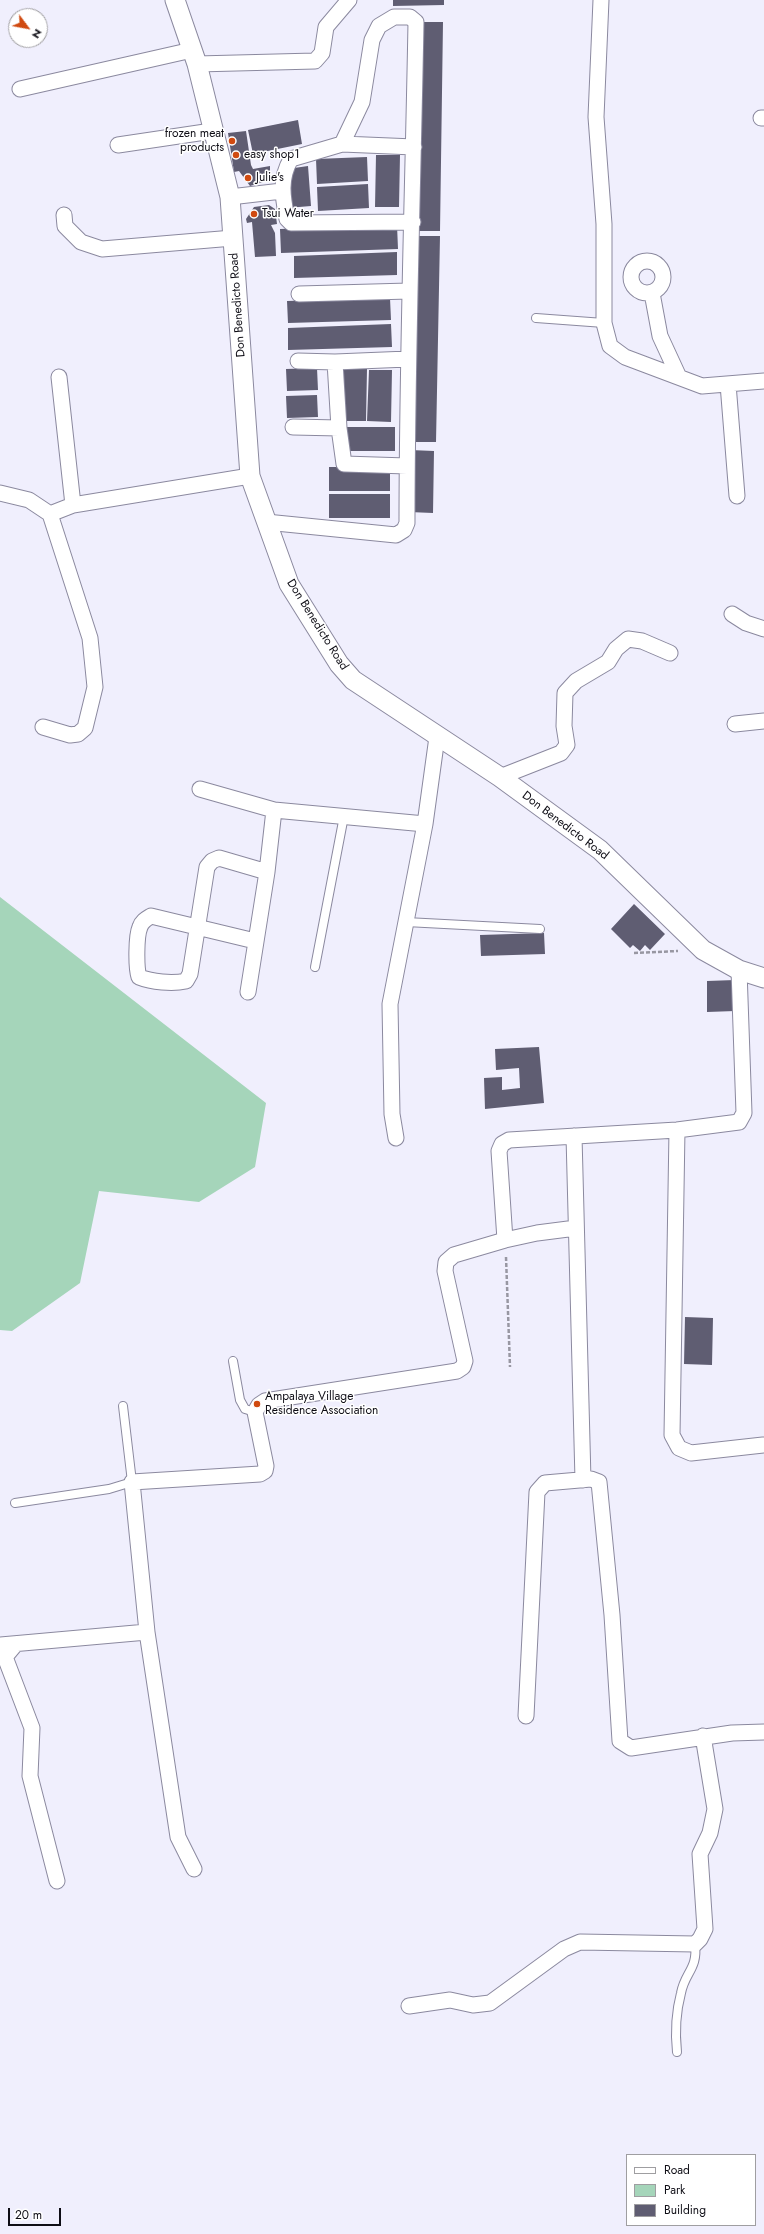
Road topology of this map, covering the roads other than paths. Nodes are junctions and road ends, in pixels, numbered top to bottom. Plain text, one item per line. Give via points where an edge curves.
1 (175, 0) edge
2 (349, 0) edge
3 (601, 0) edge
4 (194, 57) junction
5 (20, 89) dead end
6 (212, 131) junction
7 (342, 144) junction
8 (118, 145) dead end
9 (414, 147) junction
10 (282, 190) junction
11 (230, 197) junction
12 (64, 216) dead end
13 (413, 222) junction
14 (233, 238) junction
15 (409, 291) junction
16 (652, 293) dead end
17 (299, 294) dead end
18 (536, 318) dead end
19 (604, 323) junction
20 (408, 359) junction
21 (298, 361) dead end
22 (335, 362) junction
23 (678, 375) junction
24 (59, 378) dead end
25 (764, 381) edge
26 (728, 384) junction
27 (293, 427) dead end
28 (338, 428) junction
29 (407, 466) junction
30 (250, 476) junction
31 (0, 493) edge
32 (737, 496) dead end
33 (73, 505) junction
34 (50, 514) junction
35 (266, 522) junction
36 (732, 614) dead end
37 (764, 629) edge
38 (670, 654) dead end
39 (764, 721) edge
40 (735, 724) dead end
41 (43, 727) dead end
42 (437, 737) junction
43 (500, 777) junction
44 (200, 789) dead end
45 (274, 810) junction
46 (344, 816) junction
47 (425, 824) junction
48 (267, 872) junction
49 (406, 922) junction
50 (196, 928) junction
51 (540, 929) dead end
52 (255, 941) junction
53 (315, 967) dead end
54 (739, 970) junction
55 (764, 978) edge
56 (248, 992) dead end
57 (677, 1130) junction
58 (574, 1136) junction
59 (396, 1138) dead end
60 (576, 1228) junction
61 (505, 1240) junction
62 (233, 1361) dead end
63 (123, 1406) dead end
64 (255, 1412) junction
65 (763, 1445) dead end
66 (583, 1480) junction
67 (132, 1482) junction
68 (15, 1503) dead end
69 (147, 1632) junction
70 (5, 1652) edge
71 (526, 1716) dead end
72 (764, 1732) edge
73 (704, 1736) junction
74 (194, 1869) dead end
75 (57, 1882) dead end
76 (695, 1944) junction
77 (409, 2006) dead end
78 (677, 2052) dead end

1 - 4 street, Don Benedicto Road
2 - 4 street via 326,27 322,53 315,60
3 - 19 street via 596,117 604,224
4 - 5 street
4 - 6 street, Don Benedicto Road
6 - 8 street
6 - 11 street, Don Benedicto Road
7 - 9 street
7 - 9 street via 362,102 372,40 379,26 394,17 410,17 416,22
7 - 10 street via 291,159 286,167
9 - 13 street
10 - 11 street
10 - 13 street via 287,219 292,223
11 - 14 street, Don Benedicto Road
12 - 14 street via 65,226 81,242 102,249
13 - 15 street
14 - 30 street, Don Benedicto Road
15 - 17 street
15 - 20 street
16 - 23 street via 660,336
18 - 19 lane
19 - 23 street via 610,346 625,357
20 - 22 street
20 - 29 street
21 - 22 street
22 - 28 street
23 - 26 street via 702,386
24 - 33 street
25 - 26 street
26 - 32 street
27 - 28 street
28 - 29 street via 344,464
29 - 35 street via 407,524 404,530 396,535
30 - 33 street
30 - 35 street, Don Benedicto Road
31 - 34 street via 29,500
33 - 34 street
34 - 41 street via 90,638 95,687 85,728 78,734 70,735
35 - 42 street, Don Benedicto Road via 288,584 339,664 353,680
36 - 37 street via 746,623
38 - 43 street via 642,641 628,639 616,649 608,662 576,681 565,693 564,726 567,745 560,753
39 - 40 street
42 - 43 street, Don Benedicto Road
42 - 47 street
43 - 54 street, Don Benedicto Road via 600,850 703,950
44 - 45 street
45 - 46 street
45 - 48 street
46 - 47 street
46 - 53 lane
47 - 49 street
48 - 50 street via 219,858 212,861 207,867
48 - 52 street
49 - 51 lane
49 - 59 street via 390,1004 392,1114
50 - 50 street via 190,974 186,981 179,983 139,977 137,970 140,928 145,920 151,916
50 - 52 street
52 - 56 street
54 - 55 street, Don Benedicto Road
54 - 57 street via 744,1113 739,1122
57 - 58 street
57 - 65 street via 672,1435 679,1448 691,1452
58 - 60 street
58 - 61 street via 509,1140 502,1144 499,1151
60 - 61 street
60 - 66 street
61 - 64 street via 454,1255 446,1262 445,1271 465,1361 463,1367 457,1371 265,1401
62 - 64 lane via 240,1400 245,1409
63 - 67 lane
64 - 67 street via 266,1466 265,1471 260,1474
66 - 71 street via 545,1483 537,1492
66 - 73 street via 600,1482 620,1741 631,1748
67 - 68 lane via 108,1489
67 - 69 street
69 - 70 street
69 - 74 street via 178,1837
70 - 75 street via 32,1728 30,1776
72 - 73 street
73 - 76 street via 715,1809 710,1833 700,1854 704,1929
76 - 77 street via 580,1942 564,1949 490,2003 473,2005 450,2000
76 - 78 lane via 697,1956 681,1992 675,2033

